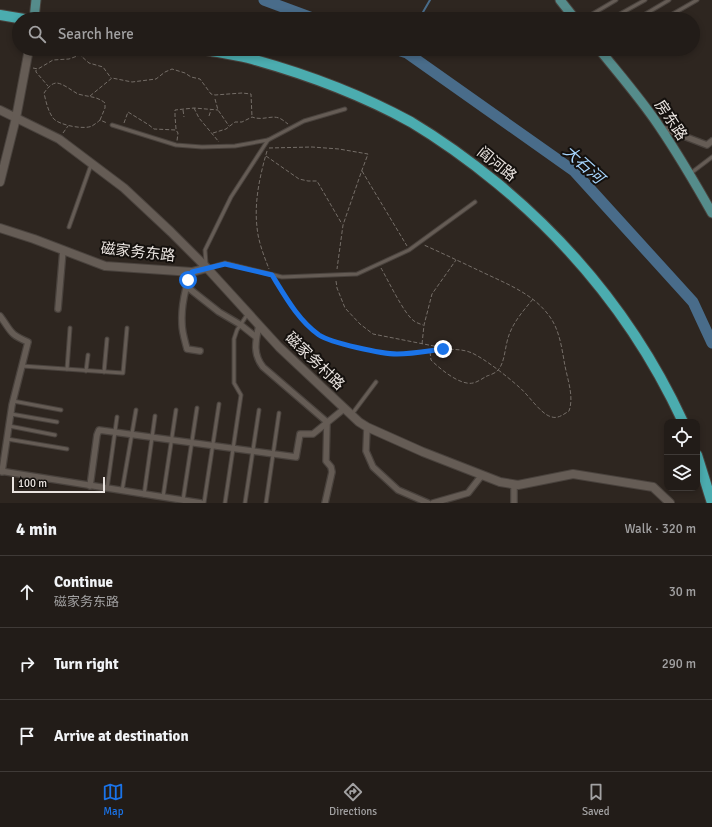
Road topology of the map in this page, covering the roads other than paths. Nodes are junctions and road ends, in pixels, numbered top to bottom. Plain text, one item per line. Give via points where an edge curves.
1 (36, 0) edge
2 (561, 0) edge
3 (616, 0) edge
4 (645, 0) edge
5 (669, 0) edge
6 (697, 0) edge
7 (35, 12) edge
8 (570, 12) edge
9 (596, 12) edge
10 (624, 12) edge
11 (649, 12) edge
12 (676, 12) edge
13 (0, 14) edge
14 (12, 16) edge
15 (27, 56) edge
16 (237, 56) edge
17 (604, 56) edge
18 (345, 109) dead end
19 (0, 110) edge
20 (16, 118) junction
21 (112, 125) road end
22 (660, 126) junction
23 (268, 140) junction
24 (712, 142) edge
25 (712, 157) edge
26 (2, 162) edge
27 (91, 163) junction
28 (690, 174) junction
29 (0, 182) edge
30 (475, 202) dead end
31 (712, 213) edge
32 (69, 226) dead end
33 (0, 228) edge
34 (63, 250) junction
35 (207, 268) junction
36 (192, 272) junction
37 (186, 286) junction
38 (58, 309) dead end
39 (248, 314) junction
40 (0, 316) edge
41 (241, 325) junction
42 (259, 325) junction
43 (70, 328) dead end
44 (127, 328) dead end
45 (256, 337) junction
46 (107, 339) dead end
47 (200, 351) dead end
48 (88, 355) dead end
49 (22, 366) junction
50 (66, 369) junction
51 (86, 370) junction
52 (104, 372) junction
53 (376, 382) dead end
54 (13, 401) junction
55 (219, 404) dead end
56 (197, 408) dead end
57 (345, 408) junction
58 (62, 410) dead end
59 (136, 410) dead end
60 (176, 410) dead end
61 (259, 410) dead end
62 (279, 413) dead end
63 (11, 414) junction
64 (352, 415) junction
65 (155, 416) dead end
66 (117, 417) dead end
67 (682, 419) edge
68 (57, 422) dead end
69 (327, 422) junction
70 (9, 426) junction
71 (367, 427) junction
72 (115, 431) junction
73 (132, 434) junction
74 (56, 435) dead end
75 (152, 436) junction
76 (7, 439) junction
77 (172, 439) junction
78 (192, 442) junction
79 (213, 445) junction
80 (233, 448) junction
81 (67, 450) dead end
82 (253, 451) junction
83 (273, 453) junction
84 (700, 465) edge
85 (1, 472) edge
86 (482, 475) junction
87 (514, 484) junction
88 (90, 486) junction
89 (107, 489) junction
90 (122, 491) junction
91 (144, 495) junction
92 (163, 498) junction
93 (183, 500) junction
94 (203, 503) edge
95 (225, 503) edge
96 (246, 503) edge
97 (266, 503) edge
98 (325, 503) edge
99 (428, 503) edge
100 (433, 503) edge
101 (514, 503) edge
102 (670, 503) edge
103 (712, 503) edge

1 - 7 main road
2 - 8 main road
3 - 9 lane
4 - 10 lane
5 - 11 lane
6 - 12 lane
13 - 14 highway
15 - 20 street
16 - 67 highway, 阎河路 via 312,78 365,100 410,122 474,164 543,223 599,284 649,356
17 - 22 main road, 房东路
18 - 23 lane via 304,121
19 - 20 street, 磁家务村路
20 - 26 street
20 - 27 street, 磁家务村路 via 59,139
21 - 23 lane via 176,145 235,146
22 - 24 street via 707,145
22 - 28 main road, 房东路
23 - 35 lane via 230,197 205,250
25 - 28 lane
26 - 29 street
27 - 32 lane
27 - 35 street, 磁家务村路 via 124,188
28 - 31 main road, 房东路
30 - 35 lane via 409,250 357,274 282,277 225,264
33 - 34 street, 磁家务东路
34 - 36 street, 磁家务东路 via 105,266
34 - 38 street
35 - 36 street, 磁家务东路
35 - 39 street, 磁家务村路
36 - 37 street
37 - 41 street via 219,312
37 - 47 street via 181,325 187,349
39 - 41 lane
39 - 42 street, 磁家务村路
40 - 49 street via 15,337 28,342
41 - 45 street
41 - 80 lane via 234,339 234,383 241,395
42 - 45 street
42 - 57 street, 磁家务村路
43 - 50 lane
44 - 52 lane via 123,373
45 - 69 street via 254,348 257,360
46 - 52 lane
48 - 51 lane
49 - 50 lane
49 - 54 street
50 - 51 lane
51 - 52 lane
53 - 64 lane
54 - 58 lane
54 - 63 street
55 - 79 lane
56 - 78 lane
57 - 64 street, 磁家务村路
57 - 69 street
59 - 73 lane
60 - 77 lane
61 - 82 lane
62 - 83 lane
63 - 68 lane
63 - 70 street
64 - 71 street, 磁家务村路
65 - 75 lane
66 - 72 lane
69 - 83 street via 313,434 300,434 296,457
69 - 98 street via 326,461 332,472
70 - 74 lane
70 - 76 street
71 - 86 street, 磁家务村路
71 - 99 street via 366,451 373,467 398,490
72 - 73 street
72 - 88 street via 100,430 97,435
72 - 89 lane
73 - 75 street
73 - 90 lane
75 - 77 street
75 - 91 lane
76 - 81 lane
76 - 85 street
77 - 78 street
77 - 92 lane
78 - 79 street
78 - 93 lane
79 - 80 street
79 - 94 lane
80 - 82 street
80 - 95 lane
82 - 83 street
82 - 96 lane
83 - 97 lane
84 - 103 highway
85 - 88 street
86 - 87 street, 磁家务村路
86 - 100 street via 468,493
87 - 101 street
87 - 102 street, 磁家务村路 via 573,474 653,487
88 - 89 street
89 - 90 street
90 - 91 street
91 - 92 street
92 - 93 street
93 - 94 street

